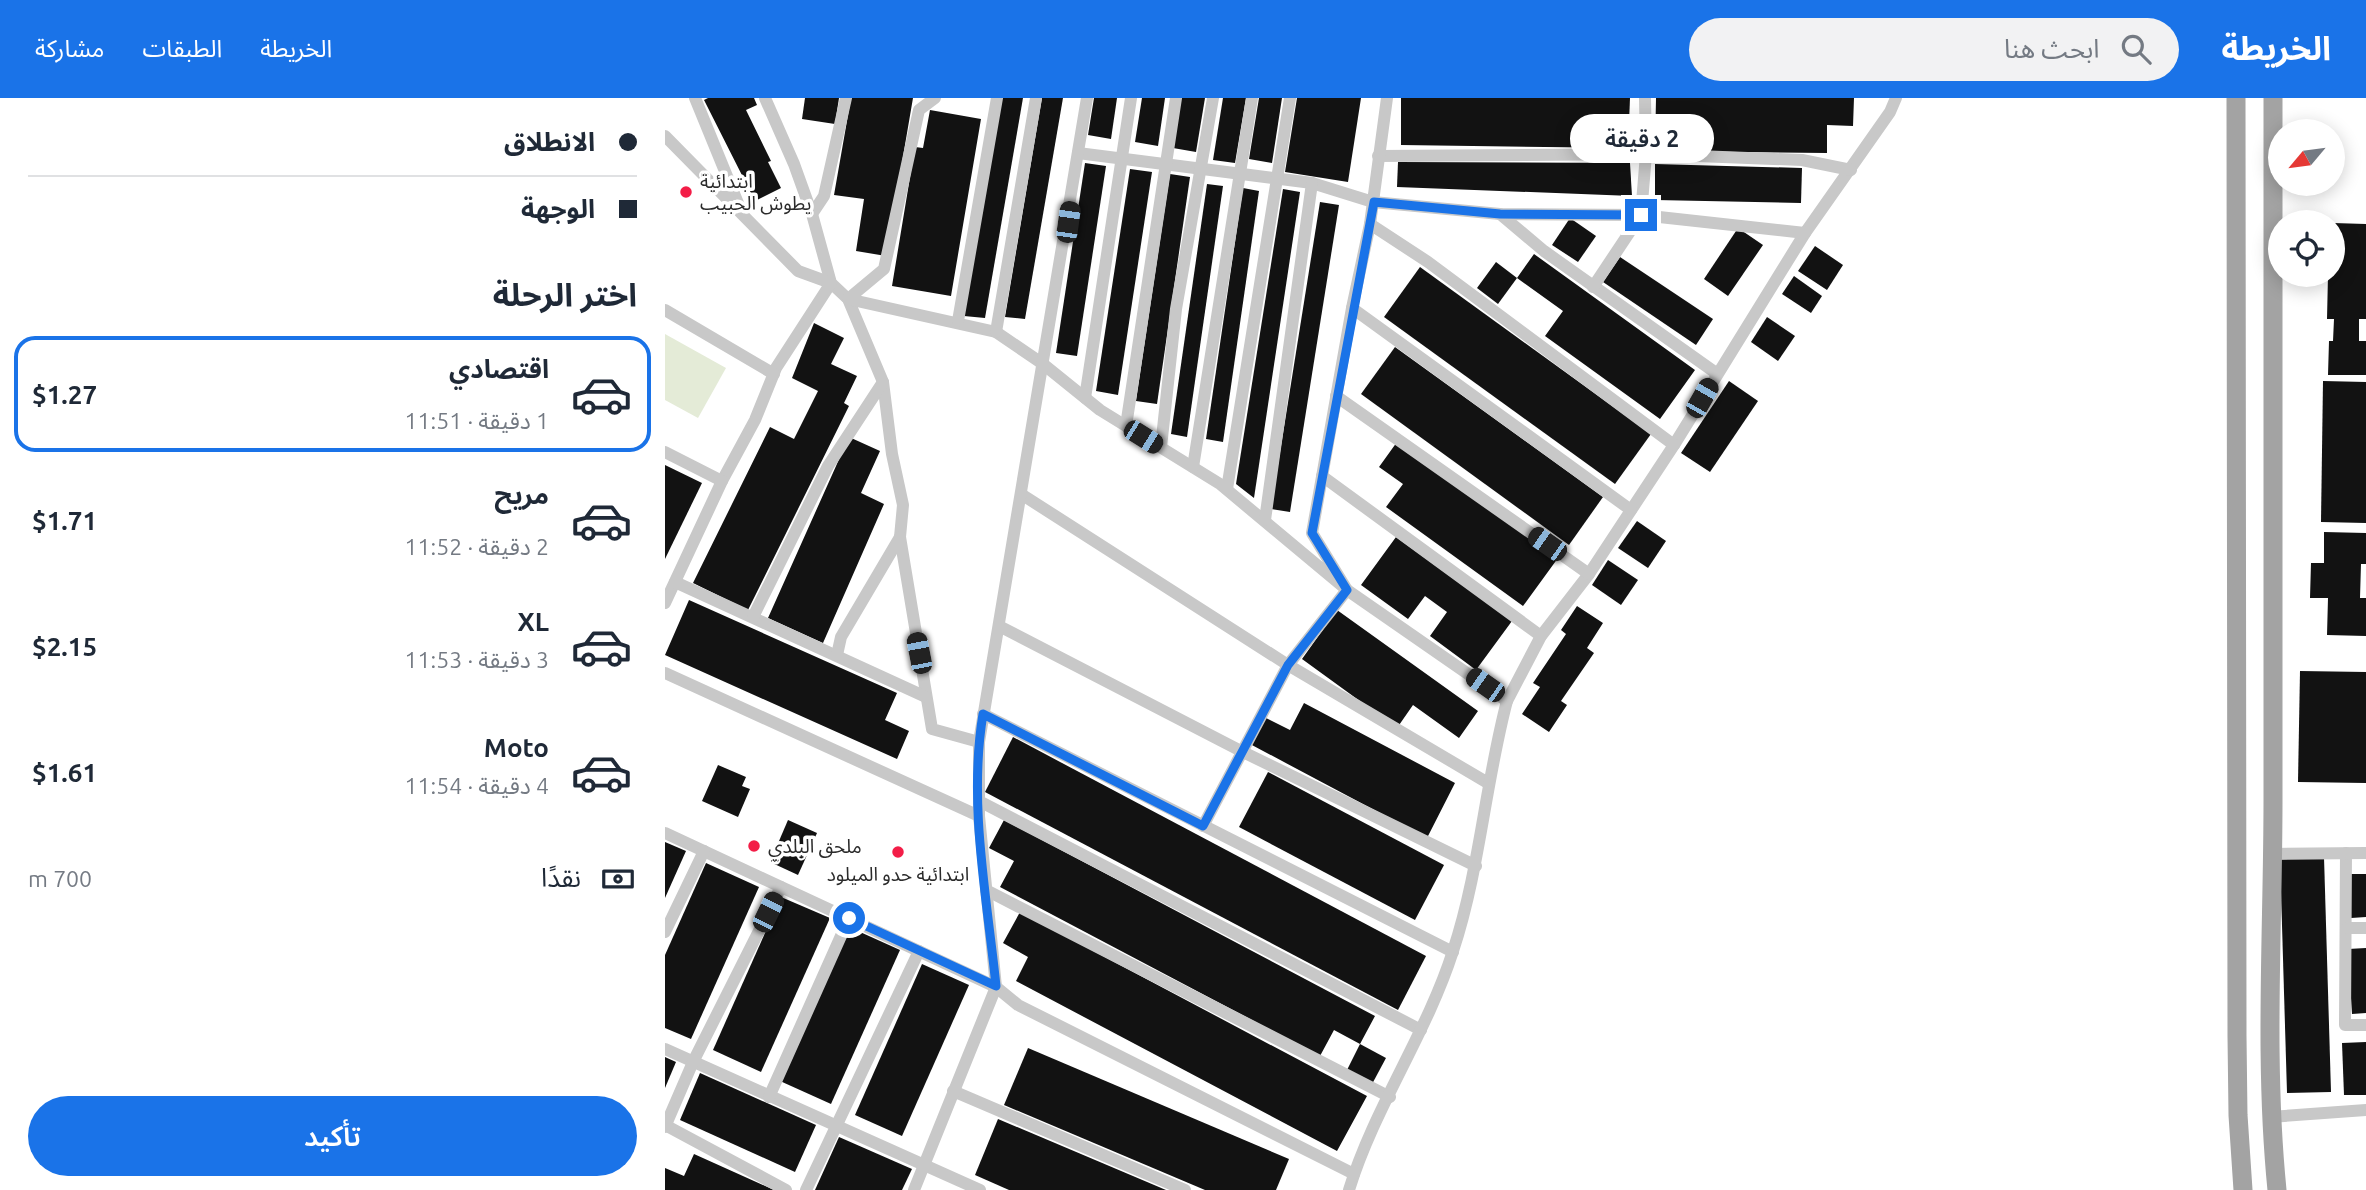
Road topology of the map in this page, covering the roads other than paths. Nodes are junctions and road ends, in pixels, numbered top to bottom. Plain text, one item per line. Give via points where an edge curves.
1 (695, 98) edge
2 (765, 98) edge
3 (846, 98) edge
4 (935, 98) edge
5 (997, 98) edge
6 (1036, 98) edge
7 (1087, 98) edge
8 (1131, 98) edge
9 (1176, 98) edge
10 (1213, 98) edge
11 (1252, 98) edge
12 (1290, 98) edge
13 (1387, 98) edge
14 (1645, 98) edge
15 (1896, 98) edge
16 (2236, 98) edge
17 (2273, 98) edge
18 (665, 136) edge
19 (1078, 153) junction
20 (1646, 154) junction
21 (1378, 156) junction
22 (1121, 158) junction
23 (1166, 164) junction
24 (1201, 169) junction
25 (1850, 170) junction
26 (1240, 173) junction
27 (1277, 178) junction
28 (1312, 183) junction
29 (1374, 202) junction
30 (743, 213) junction
31 (812, 214) junction
32 (1500, 214) junction
33 (1641, 215) junction
34 (1370, 224) junction
35 (1805, 233) junction
36 (831, 283) junction
37 (1593, 287) junction
38 (848, 299) junction
39 (1352, 309) junction
40 (665, 310) edge
41 (958, 321) junction
42 (996, 332) junction
43 (1043, 364) junction
44 (1716, 373) junction
45 (774, 374) junction
46 (883, 382) junction
47 (1336, 396) junction
48 (1085, 398) junction
49 (1126, 426) junction
50 (1674, 445) junction
51 (1161, 447) junction
52 (665, 452) edge
53 (1193, 467) junction
54 (1322, 476) junction
55 (722, 481) junction
56 (1227, 489) junction
57 (1021, 494) junction
58 (1630, 510) junction
59 (1265, 520) junction
60 (900, 537) junction
61 (1589, 574) junction
62 (675, 582) junction
63 (1347, 590) junction
64 (665, 603) edge
65 (753, 617) junction
66 (999, 626) junction
67 (1541, 636) junction
68 (837, 655) junction
69 (1288, 665) junction
70 (665, 673) edge
71 (926, 696) junction
72 (1507, 701) junction
73 (983, 714) junction
74 (979, 742) junction
75 (1241, 751) junction
76 (1488, 783) junction
77 (979, 802) junction
78 (979, 816) junction
79 (1203, 826) junction
80 (665, 833) edge
81 (704, 851) junction
82 (2346, 853) junction
83 (2366, 853) edge
84 (2273, 854) junction
85 (1476, 866) junction
86 (781, 887) junction
87 (986, 890) junction
88 (849, 918) junction
89 (2347, 928) junction
90 (2366, 928) edge
91 (665, 932) edge
92 (919, 951) junction
93 (1453, 952) junction
94 (996, 986) junction
95 (2366, 1025) edge
96 (1421, 1030) junction
97 (665, 1049) edge
98 (694, 1062) junction
99 (953, 1091) junction
100 (769, 1097) junction
101 (1390, 1097) junction
102 (2366, 1110) edge
103 (2270, 1117) junction
104 (665, 1126) edge
105 (837, 1127) junction
106 (924, 1165) junction
107 (1354, 1174) junction
108 (786, 1190) edge
109 (806, 1190) edge
110 (914, 1190) edge
111 (980, 1190) edge
112 (1185, 1190) edge
113 (1349, 1190) edge
114 (2243, 1190) edge
115 (2277, 1190) edge

1 - 30 street
2 - 31 street
3 - 31 street via 824,196
4 - 38 street via 919,110 884,269
5 - 41 street
6 - 42 street
7 - 19 street
8 - 22 street
9 - 23 street
10 - 24 street
11 - 26 street
12 - 27 street
13 - 21 street
14 - 20 street
15 - 25 street
16 - 114 main road via 2237,1036
17 - 84 main road
18 - 30 street
19 - 22 street
19 - 43 street
20 - 21 street
20 - 25 street via 1802,160
20 - 33 street
21 - 29 street
22 - 23 street
22 - 48 street
23 - 24 street
23 - 49 street
24 - 26 street
24 - 51 street via 1176,309
25 - 35 street
26 - 27 street
26 - 53 street
27 - 28 street
27 - 56 street
28 - 29 street
28 - 59 street
29 - 32 street
29 - 34 street
30 - 36 street via 798,271
31 - 36 street
32 - 33 street
32 - 37 street
33 - 35 street
33 - 37 street
34 - 39 street
34 - 50 street
35 - 44 street
36 - 38 street
36 - 45 street
37 - 44 street
38 - 41 street
38 - 46 street
39 - 47 street
39 - 58 street
40 - 45 street
41 - 42 street
42 - 43 street
43 - 48 street
43 - 57 street
44 - 50 street
45 - 55 street
46 - 60 street via 903,505
46 - 65 street via 828,466
47 - 54 street
47 - 61 street
48 - 49 street
49 - 51 street
50 - 58 street
51 - 53 street
52 - 55 street
53 - 56 street
54 - 63 street via 1312,533
54 - 67 street
55 - 62 street
56 - 59 street
57 - 66 street
57 - 69 street
58 - 61 street
59 - 63 street
60 - 68 street via 841,637
60 - 71 street
61 - 67 street
62 - 64 street
62 - 65 street
63 - 69 street
63 - 72 street
65 - 68 street
66 - 73 street
66 - 75 street
67 - 72 street
68 - 71 street
69 - 75 street
69 - 76 street
70 - 78 street
71 - 74 street via 932,729
72 - 76 street
73 - 74 street
73 - 79 street
74 - 77 street
75 - 79 street
75 - 85 street
76 - 85 street
77 - 78 street
77 - 96 street
78 - 87 street
79 - 93 street
80 - 81 street
81 - 86 street
81 - 91 street
82 - 83 street
82 - 84 street
82 - 89 street
84 - 103 main road
85 - 93 street
86 - 88 street
86 - 98 street
87 - 94 street
87 - 101 street
88 - 92 street
88 - 100 street
89 - 90 street
89 - 95 street via 2345,1026
92 - 94 street
92 - 105 street
93 - 96 street
94 - 99 street
94 - 107 street via 1019,1005
96 - 101 street
97 - 98 street
98 - 100 street
98 - 104 street
99 - 106 street
99 - 112 street
100 - 105 street
101 - 107 street
102 - 103 street
103 - 115 main road
104 - 108 street
105 - 106 street
105 - 109 street
106 - 110 street
106 - 111 street
107 - 113 street

